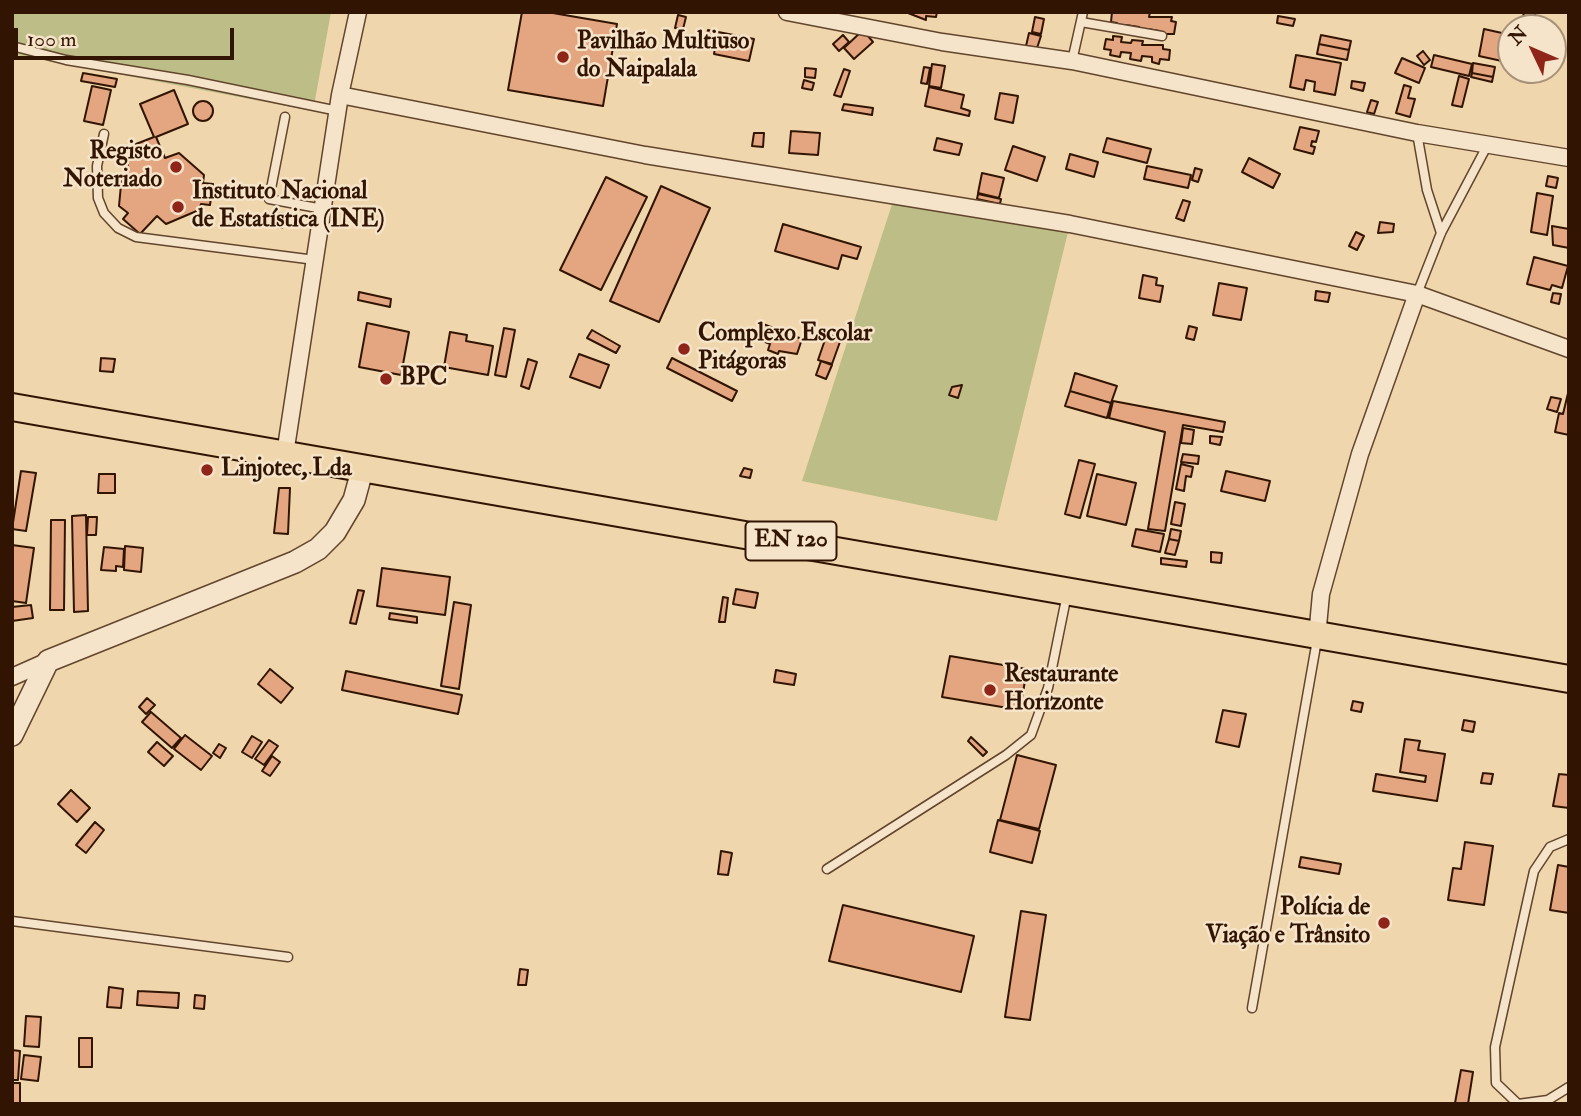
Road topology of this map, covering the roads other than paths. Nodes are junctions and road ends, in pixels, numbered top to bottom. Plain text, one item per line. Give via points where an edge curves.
1 (358, 12) edge
2 (787, 12) edge
3 (1083, 12) edge
4 (1081, 22) junction
5 (1162, 36) dead end
6 (12, 46) edge
7 (1072, 61) junction
8 (339, 103) junction
9 (285, 117) dead end
10 (1417, 133) junction
11 (104, 134) dead end
12 (1487, 146) junction
13 (1569, 158) edge
14 (323, 209) junction
15 (1441, 233) junction
16 (315, 260) junction
17 (1417, 294) junction
18 (1569, 349) edge
19 (12, 407) edge
20 (285, 454) junction
21 (363, 467) junction
22 (1068, 592) junction
23 (1317, 637) junction
24 (48, 661) junction
25 (12, 677) edge
26 (1569, 679) edge
27 (12, 735) edge
28 (1569, 839) edge
29 (827, 869) dead end
30 (12, 921) edge
31 (288, 957) dead end
32 (1252, 1008) dead end
33 (1569, 1087) edge

1 - 8 street
2 - 7 street
3 - 4 lane
4 - 5 lane
4 - 7 lane
6 - 8 lane via 66,60
7 - 10 street
8 - 14 street
8 - 17 street via 1070,224
9 - 14 lane via 269,199
10 - 12 street
10 - 15 lane via 1427,190
11 - 16 lane via 97,198 118,228 136,237
12 - 13 street
12 - 15 lane
14 - 16 street
15 - 17 lane
16 - 20 street
17 - 18 street
17 - 23 street via 1360,454 1321,594
19 - 20 main road, EN 120
20 - 21 main road, EN 120
21 - 22 main road, EN 120
21 - 24 street via 354,500 335,532 318,549
22 - 23 main road, EN 120
22 - 29 lane via 1048,688 1031,735
23 - 26 main road, EN 120
23 - 32 lane
24 - 25 street
24 - 27 street
28 - 33 lane via 1550,847 1534,871 1495,1047 1496,1083 1518,1104 1548,1100
30 - 31 lane

